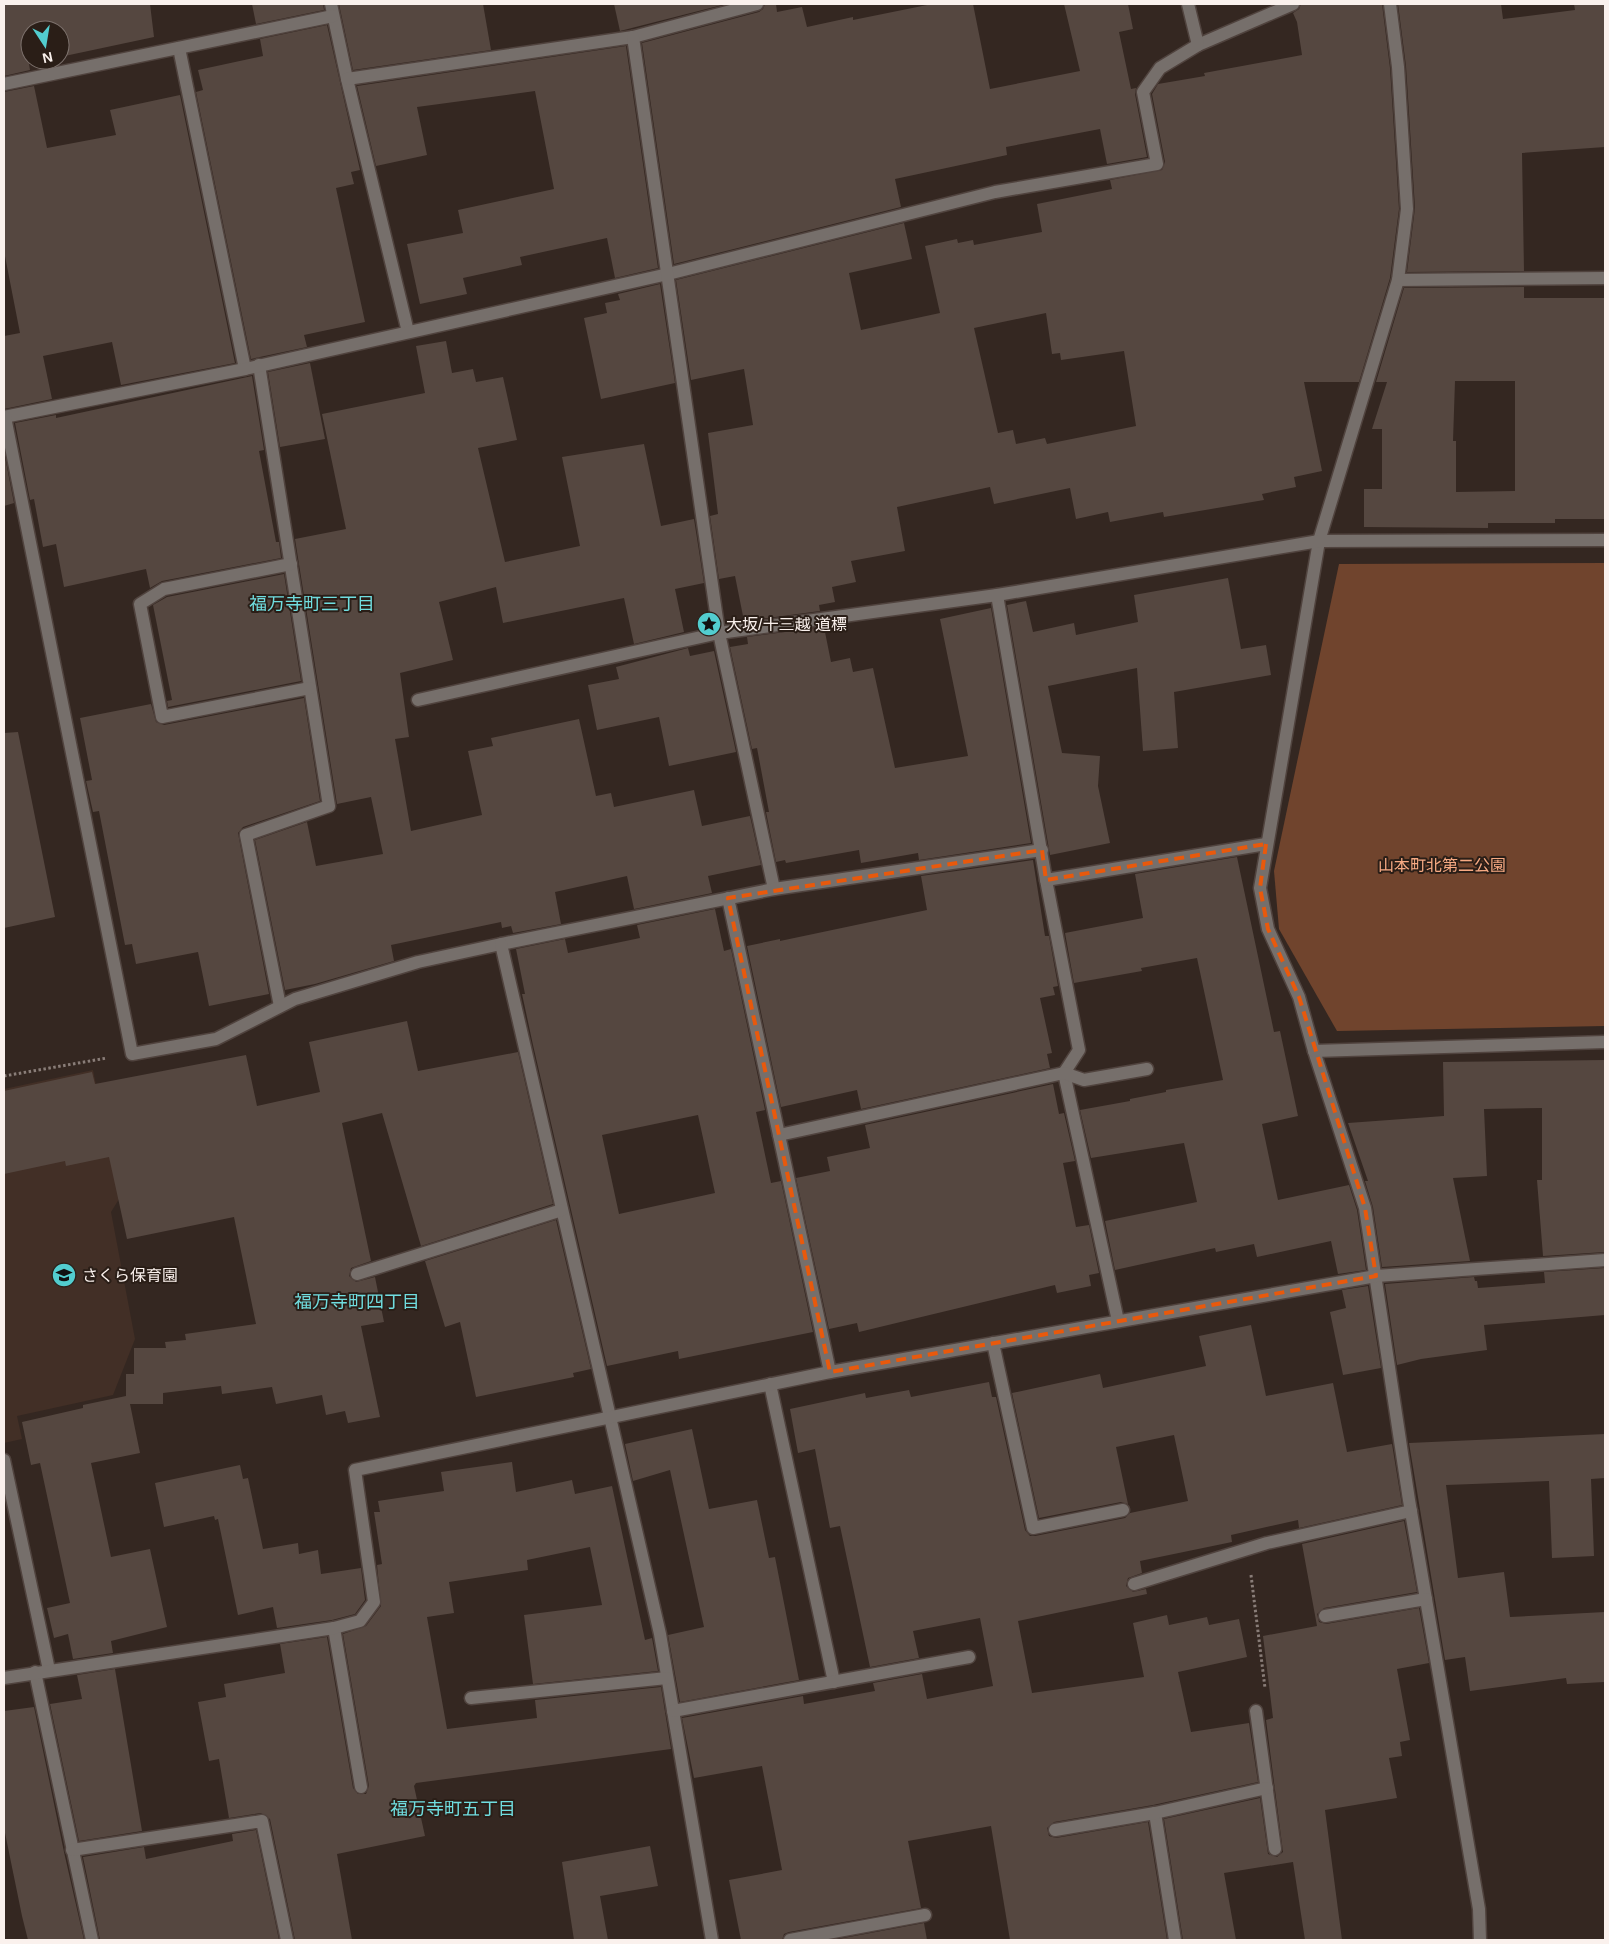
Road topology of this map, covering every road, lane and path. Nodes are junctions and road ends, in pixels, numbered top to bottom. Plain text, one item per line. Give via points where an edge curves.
1 (757, 4) edge
2 (1188, 4) edge
3 (1293, 4) edge
4 (1390, 4) edge
5 (332, 10) edge
6 (633, 37) junction
7 (1198, 45) junction
8 (178, 48) junction
9 (347, 79) junction
10 (4, 84) edge
11 (668, 274) junction
12 (1605, 278) edge
13 (1398, 280) junction
14 (408, 332) junction
15 (259, 365) junction
16 (245, 369) junction
17 (5, 417) edge
18 (1605, 540) edge
19 (1319, 541) junction
20 (291, 564) junction
21 (997, 594) junction
22 (719, 633) junction
23 (310, 688) junction
24 (418, 700) dead end
25 (1266, 844) junction
26 (1042, 850) junction
27 (1046, 880) junction
28 (774, 889) junction
29 (728, 898) junction
30 (501, 944) junction
31 (280, 1006) junction
32 (1605, 1042) edge
33 (1314, 1050) junction
34 (132, 1054) junction
35 (1147, 1069) dead end
36 (1064, 1073) junction
37 (4, 1076) edge
38 (779, 1135) junction
39 (562, 1210) junction
40 (1605, 1260) edge
41 (357, 1274) dead end
42 (1376, 1276) junction
43 (1118, 1321) junction
44 (993, 1343) junction
45 (830, 1372) junction
46 (770, 1384) junction
47 (608, 1416) junction
48 (4, 1460) edge
49 (1123, 1510) dead end
50 (1411, 1512) junction
51 (1248, 1549) junction
52 (1134, 1584) dead end
53 (1426, 1599) junction
54 (1324, 1616) dead end
55 (334, 1628) junction
56 (969, 1657) dead end
57 (49, 1670) junction
58 (35, 1672) junction
59 (4, 1678) edge
60 (667, 1678) junction
61 (834, 1682) junction
62 (471, 1698) dead end
63 (673, 1711) junction
64 (1256, 1711) joint
65 (362, 1786) dead end
66 (1267, 1788) junction
67 (1155, 1813) junction
68 (1055, 1830) dead end
69 (1275, 1848) dead end
70 (72, 1850) junction
71 (925, 1915) dead end
72 (92, 1940) edge
73 (287, 1940) edge
74 (712, 1940) edge
75 (790, 1940) edge
76 (1174, 1940) edge
77 (1480, 1940) edge

1 - 6 street
2 - 7 street
3 - 7 street
4 - 13 street via 1398,67 1407,209
5 - 8 street
5 - 9 street
6 - 9 street
6 - 11 street
7 - 11 street via 1160,68 1143,92 1157,164 995,192
8 - 10 street
8 - 16 street
9 - 14 street
11 - 14 street
11 - 22 street
12 - 13 street
13 - 19 street
14 - 15 street
15 - 16 street
15 - 20 street
16 - 17 street
17 - 34 street
18 - 19 street
19 - 21 street
19 - 25 street
20 - 23 street
20 - 23 street via 164,589 140,604 162,717
21 - 22 street
21 - 26 street
22 - 24 street
22 - 28 street
23 - 31 street via 329,806 246,835
25 - 27 street
25 - 33 street via 1260,888 1268,929 1299,997
26 - 27 street
26 - 28 street
27 - 36 street via 1079,1050
28 - 29 street
29 - 30 street
29 - 38 street
30 - 31 street via 418,962
30 - 39 street
31 - 34 street via 216,1039
32 - 33 street
33 - 42 street via 1365,1208
34 - 37 path
35 - 36 street via 1084,1080
36 - 38 street
36 - 43 street
38 - 45 street
39 - 41 street
39 - 47 street
40 - 42 street
42 - 43 street
42 - 50 street
43 - 44 street
44 - 45 street
44 - 49 street via 1033,1528
45 - 46 street
46 - 47 street
46 - 61 street
47 - 55 street via 355,1470 374,1602 360,1620
47 - 60 street via 660,1634
48 - 57 street
50 - 51 street
50 - 53 street
51 - 52 street
51 - 64 path via 1266,1695
53 - 54 street
53 - 77 street via 1479,1909
55 - 57 street
55 - 65 street
56 - 61 street
57 - 58 street
58 - 59 street
58 - 70 street
60 - 62 street
60 - 63 street
61 - 63 street
63 - 74 street
64 - 66 street
66 - 67 street
66 - 69 street
67 - 68 street
67 - 76 street
70 - 72 street
70 - 73 street via 262,1821
71 - 75 street

